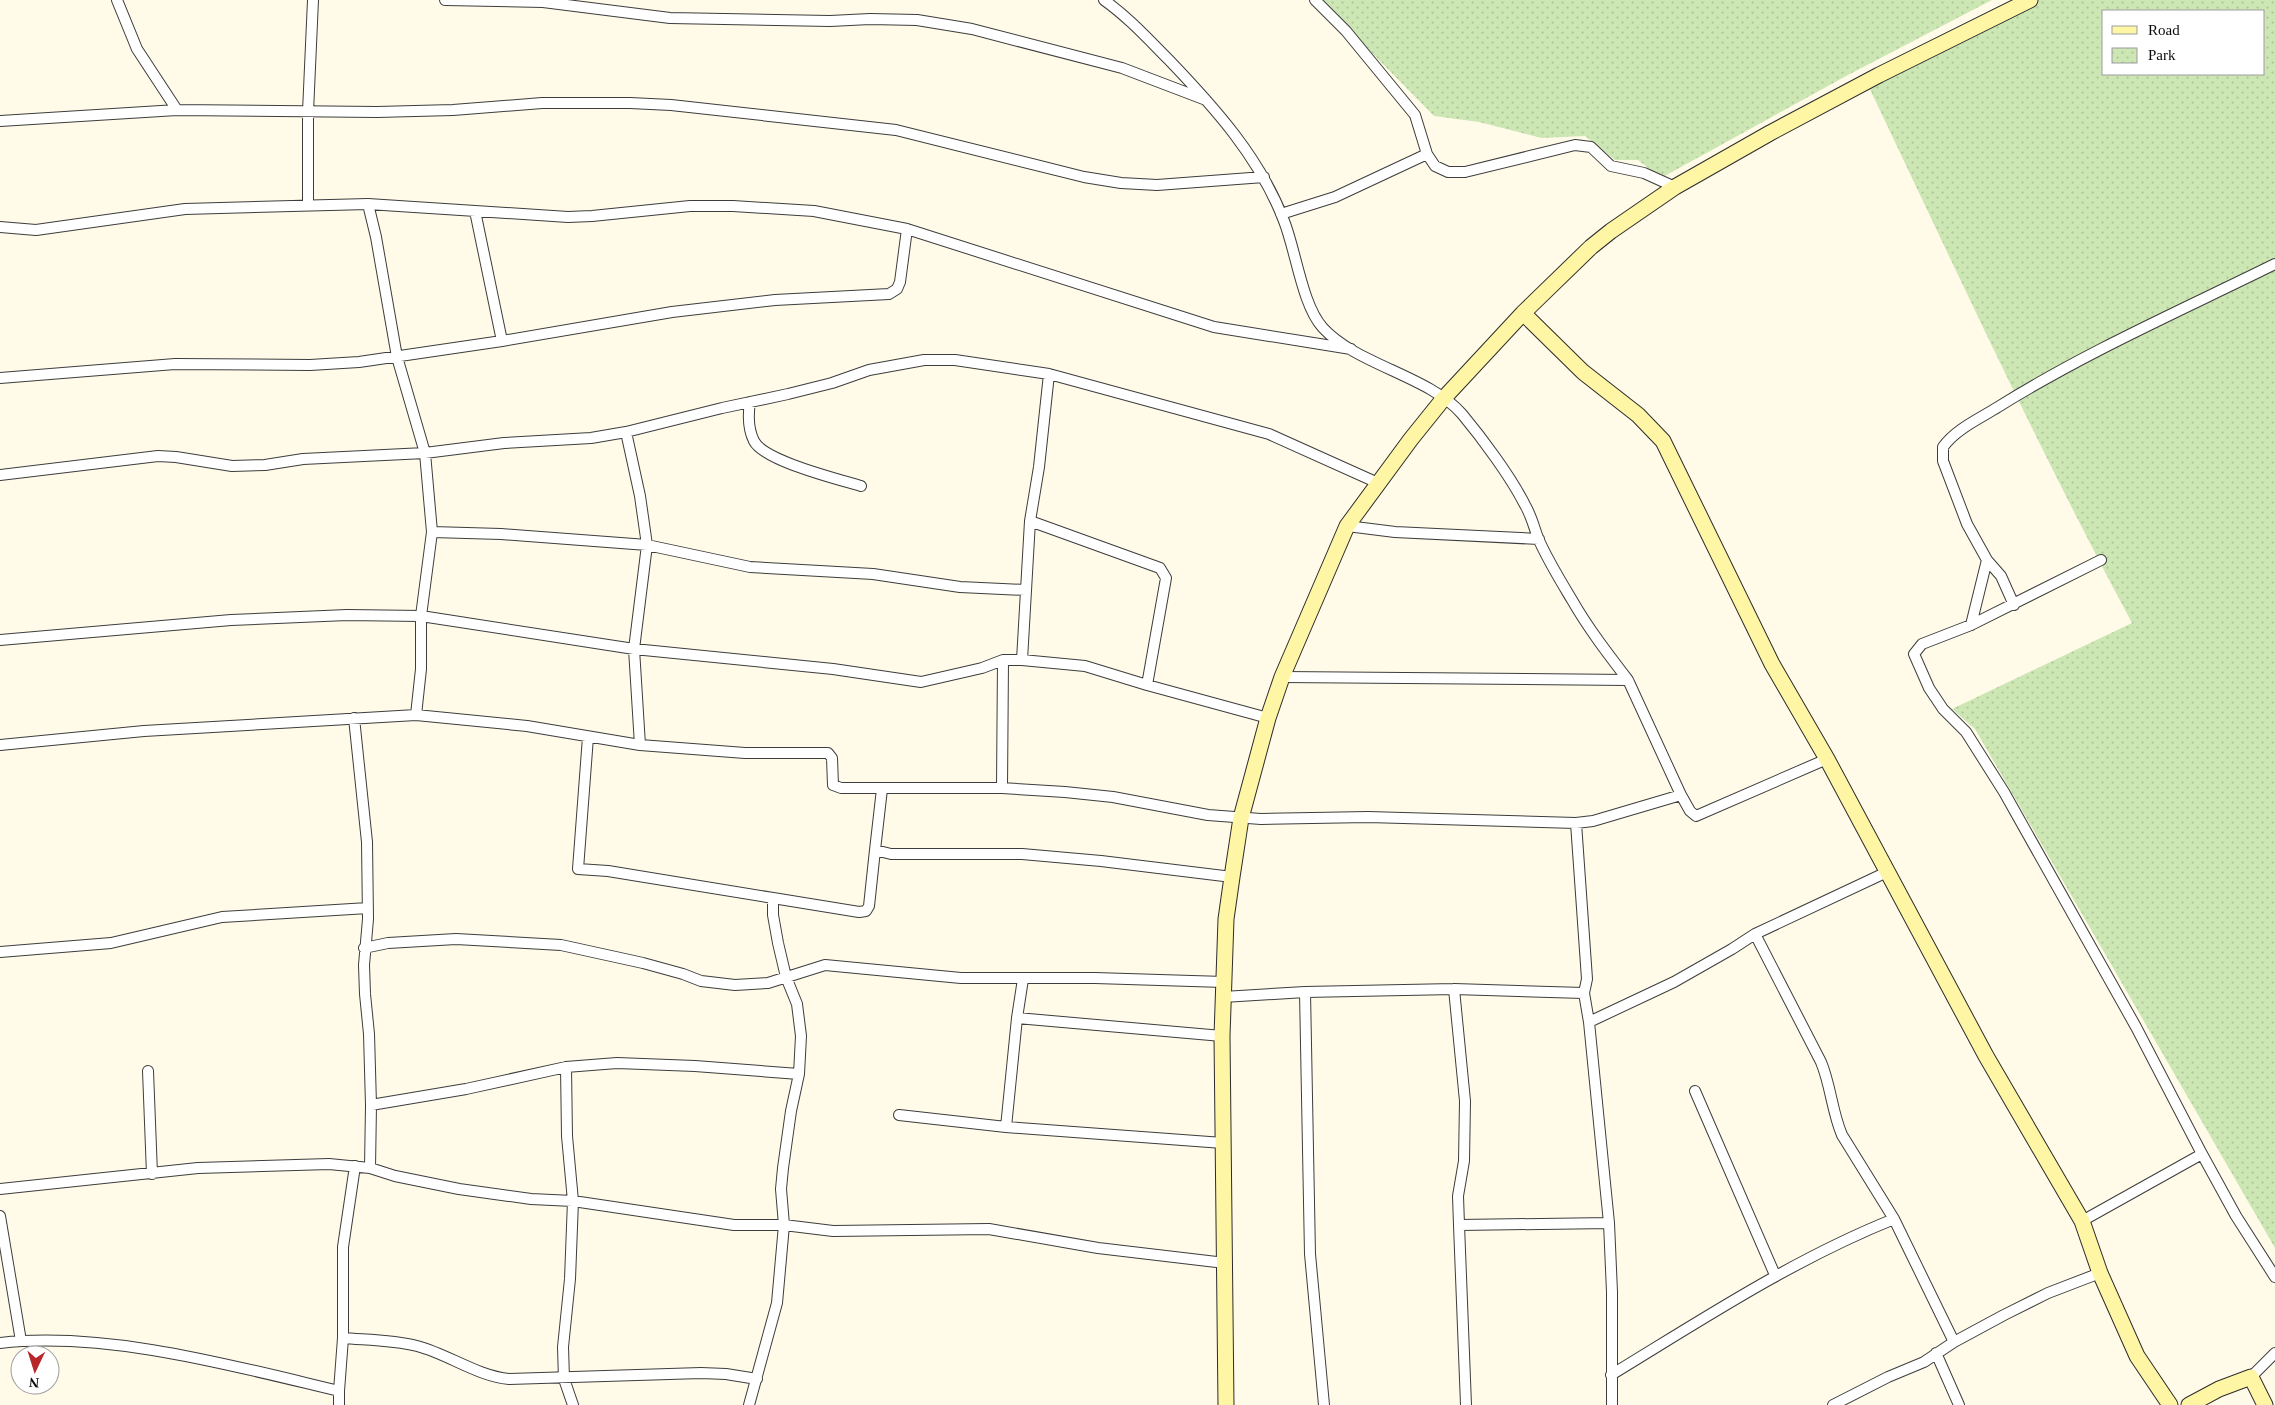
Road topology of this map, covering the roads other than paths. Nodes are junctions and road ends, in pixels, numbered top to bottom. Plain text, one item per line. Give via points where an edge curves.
1 (117, 0) edge
2 (313, 0) edge
3 (445, 0) edge
4 (1104, 0) edge
5 (1315, 0) edge
6 (2030, 0) edge
7 (1209, 102) junction
8 (177, 110) junction
9 (308, 112) junction
10 (0, 121) edge
11 (1427, 154) junction
12 (1264, 177) junction
13 (1675, 188) junction
14 (368, 204) junction
15 (308, 205) junction
16 (475, 211) junction
17 (1281, 214) junction
18 (0, 227) edge
19 (907, 229) junction
20 (2275, 264) edge
21 (1523, 313) junction
22 (502, 342) junction
23 (1351, 349) junction
24 (396, 357) junction
25 (1049, 374) junction
26 (0, 378) edge
27 (1444, 398) junction
28 (750, 402) junction
29 (626, 432) junction
30 (425, 453) junction
31 (0, 475) edge
32 (1378, 483) junction
33 (860, 486) dead end
34 (1030, 521) junction
35 (1347, 526) junction
36 (432, 532) junction
37 (1539, 539) junction
38 (647, 545) junction
39 (1987, 560) junction
40 (2101, 560) dead end
41 (1025, 590) junction
42 (2014, 605) junction
43 (421, 616) junction
44 (1971, 625) junction
45 (0, 640) edge
46 (634, 649) junction
47 (1003, 660) junction
48 (1022, 660) junction
49 (1282, 677) junction
50 (1628, 680) junction
51 (1147, 686) junction
52 (416, 715) junction
53 (354, 718) junction
54 (1268, 718) junction
55 (588, 738) junction
56 (0, 745) edge
57 (640, 746) junction
58 (1827, 759) junction
59 (1002, 788) junction
60 (882, 789) junction
61 (1681, 795) junction
62 (1241, 818) junction
63 (1576, 822) junction
64 (874, 850) junction
65 (1887, 872) junction
66 (1232, 877) junction
67 (773, 898) junction
68 (368, 908) junction
69 (1755, 934) junction
70 (364, 948) junction
71 (0, 952) edge
72 (786, 978) junction
73 (1024, 979) junction
74 (1224, 982) junction
75 (1454, 989) junction
76 (1305, 992) junction
77 (1584, 993) junction
78 (1223, 997) junction
79 (1017, 1018) junction
80 (1589, 1022) junction
81 (1222, 1036) junction
82 (566, 1068) junction
83 (148, 1071) dead end
84 (799, 1074) junction
85 (1695, 1091) dead end
86 (370, 1105) junction
87 (899, 1115) dead end
88 (1006, 1127) junction
89 (1223, 1143) junction
90 (2202, 1154) junction
91 (355, 1166) junction
92 (370, 1168) junction
93 (152, 1174) junction
94 (0, 1189) edge
95 (573, 1200) junction
96 (0, 1216) edge
97 (1894, 1218) junction
98 (2082, 1221) junction
99 (1609, 1223) junction
100 (784, 1225) junction
101 (1459, 1225) junction
102 (1225, 1263) junction
103 (2100, 1273) junction
104 (1775, 1275) junction
105 (2275, 1278) edge
106 (343, 1338) junction
107 (21, 1341) junction
108 (1954, 1342) junction
109 (0, 1343) edge
110 (1936, 1353) junction
111 (2275, 1353) edge
112 (1611, 1375) junction
113 (2252, 1377) junction
114 (564, 1379) junction
115 (757, 1379) junction
116 (339, 1391) junction
117 (339, 1405) edge
118 (573, 1405) edge
119 (749, 1405) edge
120 (1226, 1405) edge
121 (1324, 1405) edge
122 (1466, 1405) edge
123 (1612, 1405) edge
124 (1833, 1405) edge
125 (1959, 1405) edge
126 (2170, 1405) edge
127 (2189, 1405) edge
128 (2265, 1405) edge

1 - 8 street via 137,49
2 - 9 street
3 - 7 street via 543,2 670,18 917,20 972,29 1122,68
4 - 7 street via 1121,12
5 - 11 street via 1346,31 1415,115
6 - 13 main road via 1835,98
7 - 12 street
8 - 9 street
8 - 10 street
9 - 12 street via 453,110 542,103 671,104 896,130 1084,177 1121,183 1158,185
9 - 15 street
11 - 13 street via 1435,166 1448,172 1465,172 1583,145 1591,147 1611,166 1644,173
11 - 17 street via 1335,196
12 - 17 street
13 - 21 main road via 1591,246
14 - 15 street
14 - 16 street
14 - 24 street
15 - 18 street via 185,209 36,230
16 - 19 street via 592,216 690,206 733,206 814,211
16 - 22 street
17 - 23 street via 1295,250 1308,303 1323,328
19 - 22 street via 900,282 897,289 889,294 775,300 672,312
19 - 23 street via 1214,327
20 - 39 street via 2137,331 2026,390 1948,440 1943,447 1943,461 1967,524
21 - 27 main road
21 - 58 main road via 1583,372 1659,434 1772,664
22 - 24 street
23 - 27 street
24 - 26 street via 310,365 175,364
24 - 30 street
25 - 28 street via 955,360 924,360 869,370 832,383
25 - 32 street via 1269,434
25 - 34 street
27 - 32 main road
27 - 37 street via 1461,412 1494,457 1525,504
28 - 29 street
28 - 33 street via 749,427 754,442 767,454
29 - 30 street
29 - 38 street
30 - 31 street via 232,466 158,456
30 - 36 street
32 - 35 main road
34 - 41 street
34 - 51 street via 1160,568 1165,573
35 - 37 street via 1395,532
35 - 49 main road
36 - 38 street
36 - 43 street
37 - 50 street via 1589,627
38 - 41 street via 750,567 873,574 960,587
38 - 46 street
39 - 42 street via 2001,576
39 - 44 street
40 - 42 street
41 - 48 street
42 - 44 street
43 - 45 street via 347,615 231,620
43 - 46 street
43 - 52 street via 421,669
44 - 90 street via 1922,644 1914,654 1942,709 1966,732 2004,792 2136,1027
46 - 47 street via 833,669 920,682
46 - 57 street
47 - 48 street
47 - 59 street
48 - 51 street via 1085,666
49 - 50 street
49 - 54 main road
50 - 61 street
51 - 54 street
52 - 53 street
52 - 55 street via 526,726
53 - 56 street via 144,731
53 - 68 street via 367,842
54 - 62 main road
55 - 57 street
55 - 67 street via 578,869
57 - 60 street via 745,753 828,753 832,758 832,781 836,788
58 - 61 street via 1696,816 1690,812
58 - 65 main road
59 - 60 street
59 - 62 street via 1113,797
60 - 64 street
61 - 63 street via 1593,821
62 - 63 street via 1368,817
62 - 66 main road
63 - 77 street via 1587,979
64 - 66 street via 891,854 1022,854 1101,860
64 - 67 street via 866,911
65 - 69 street
65 - 98 main road via 1986,1056
66 - 74 main road via 1226,919
67 - 72 street via 772,915
68 - 70 street
68 - 71 street via 222,917 111,943
69 - 80 street via 1674,982
69 - 97 street via 1787,991 1829,1080 1842,1135
70 - 72 street via 388,943 456,939 511,941 561,945 651,965 712,983 768,983
70 - 86 street via 370,1034
72 - 73 street via 825,965 961,978
72 - 84 street via 799,1018
73 - 74 street
73 - 79 street
74 - 78 main road
75 - 76 street
75 - 77 street
75 - 101 street via 1465,1101
76 - 78 street
76 - 121 street via 1310,1254
77 - 80 street
78 - 81 main road
79 - 81 street
79 - 88 street
80 - 99 street
81 - 89 main road
82 - 84 street via 622,1063
82 - 86 street
82 - 95 street via 567,1136
83 - 93 street
84 - 100 street via 785,1144 781,1189
85 - 104 street
86 - 92 street
87 - 88 street
88 - 89 street
89 - 102 main road
90 - 98 street
90 - 105 street
91 - 92 street
91 - 93 street via 246,1166
91 - 106 street via 343,1248
92 - 95 street via 459,1189 530,1199
93 - 94 street
95 - 100 street via 734,1226
95 - 114 street via 563,1347
96 - 107 street
97 - 104 street
97 - 108 street
98 - 103 main road
99 - 101 street
99 - 112 street
100 - 102 street via 833,1230 988,1228 1098,1248
100 - 115 street via 777,1303
101 - 122 street
102 - 120 main road
103 - 108 street via 2048,1293
103 - 126 main road via 2137,1356
104 - 112 street
106 - 114 street via 418,1346 501,1379
106 - 116 street
107 - 109 street
107 - 116 street via 115,1344 236,1366
108 - 110 street
110 - 124 street via 1924,1362
110 - 125 street
111 - 113 street
112 - 123 street
113 - 127 main road
113 - 128 main road
114 - 115 street via 701,1373
114 - 118 street
115 - 119 street
116 - 117 street

